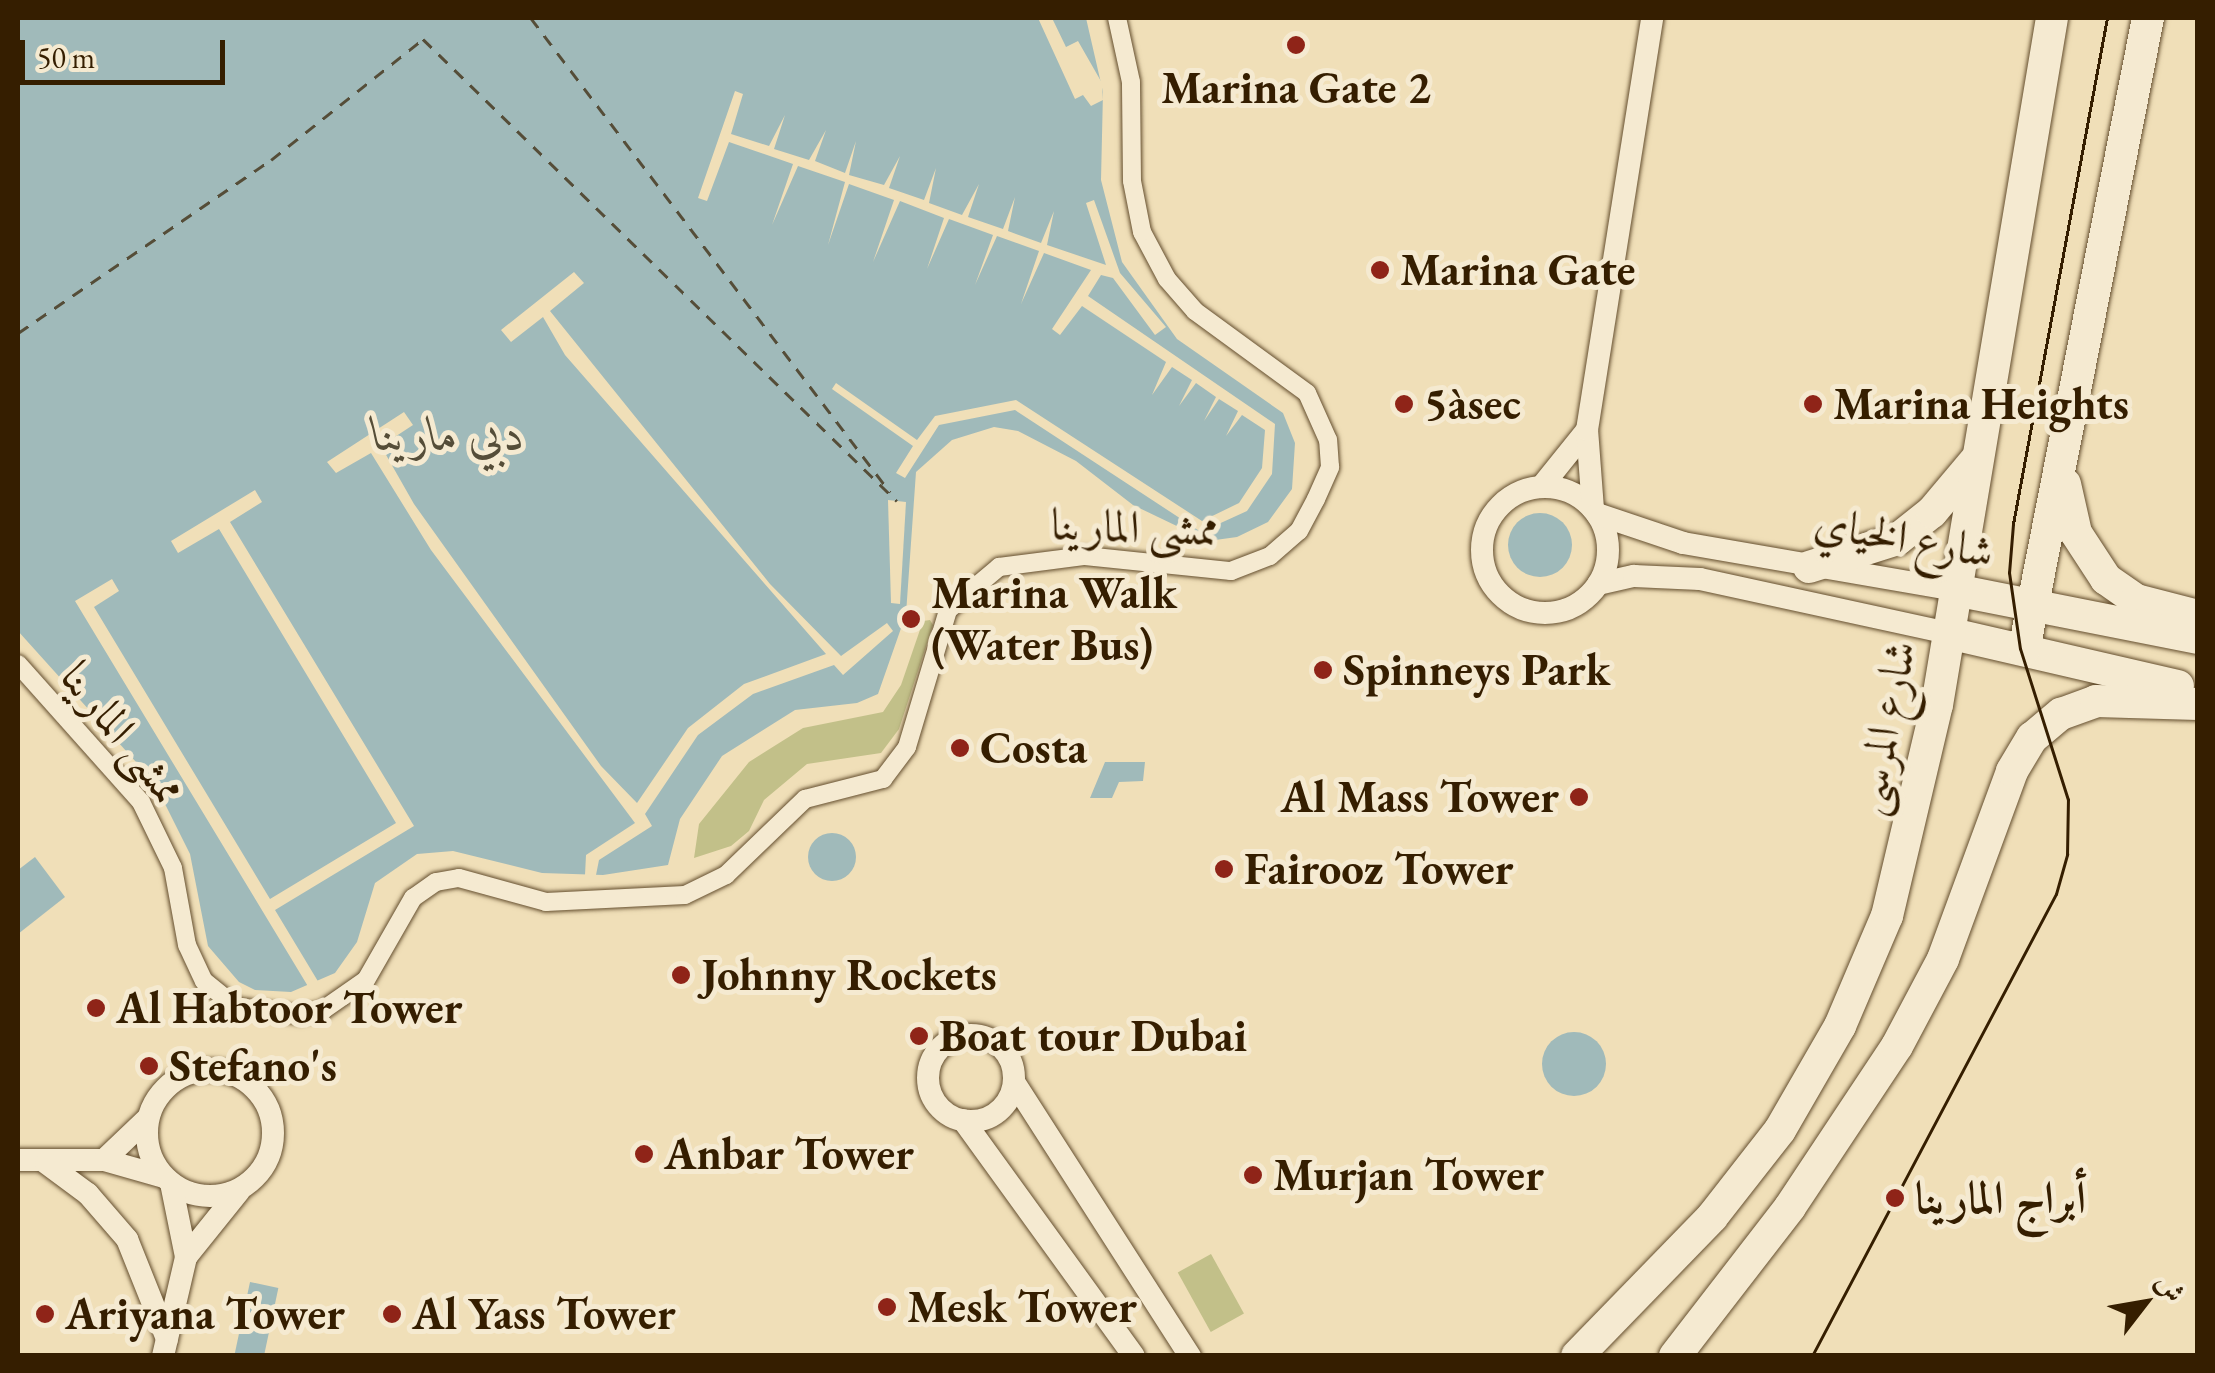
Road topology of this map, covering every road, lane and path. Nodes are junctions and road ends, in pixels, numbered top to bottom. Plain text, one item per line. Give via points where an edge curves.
1 (1117, 18) edge
2 (1652, 18) edge
3 (2052, 18) edge
4 (2148, 18) edge
5 (1587, 430) junction
6 (1978, 458) junction
7 (2062, 470) junction
8 (1542, 486) junction
9 (1595, 512) junction
10 (1809, 566) junction
11 (1598, 584) junction
12 (1955, 590) junction
13 (2034, 606) junction
14 (2198, 616) edge
15 (1948, 633) junction
16 (2198, 638) edge
17 (2024, 650) junction
18 (18, 664) edge
19 (2198, 690) edge
20 (2198, 704) edge
21 (1014, 1082) junction
22 (148, 1118) junction
23 (962, 1120) junction
24 (18, 1160) edge
25 (104, 1160) junction
26 (46, 1163) junction
27 (167, 1180) junction
28 (244, 1188) junction
29 (186, 1257) junction
30 (165, 1347) edge
31 (1134, 1356) edge
32 (1190, 1356) edge
33 (1577, 1356) edge
34 (1675, 1356) edge

1 - 18 street, ممشى المارينا via 1131,82 1132,181 1142,232 1166,280 1195,311 1307,393 1328,440 1330,468 1300,531 1270,556 1231,571 1085,556 999,567 948,610 907,747 883,780 804,799 726,875 685,895 546,902 459,878 436,882 413,898 366,980 323,1010 300,1015 236,1007 204,981 187,945 173,868 141,802
2 - 5 street
3 - 6 main road, شارع المرسى
4 - 7 main road
5 - 8 street
5 - 9 street
6 - 10 main road via 1932,512 1898,539
6 - 12 main road, شارع المرسى
7 - 13 main road
7 - 14 main road via 2076,534 2106,579 2136,600
8 - 9 street via 1575,494
8 - 11 street via 1502,503 1485,528 1482,559 1494,587 1517,607 1546,613 1576,605
9 - 10 street, شارع الخياي via 1671,540
9 - 11 street via 1608,557
10 - 12 street, شارع الخياي
11 - 15 street, شارع الخياي via 1634,576 1688,577
12 - 13 main road, شارع الخياي
12 - 15 main road, شارع المرسى
13 - 16 main road, شارع الخياي
13 - 17 main road
15 - 17 main road, شارع الخياي
15 - 33 main road, شارع المرسى via 1905,858 1840,1026 1749,1172
17 - 19 main road, شارع الخياي
20 - 34 main road via 2096,700 2060,714 2032,738 2012,771 1962,917 1897,1046 1790,1207
21 - 23 street via 1002,1108
21 - 23 street via 1010,1058 987,1038 957,1037 944,1044 933,1058 931,1093
21 - 32 street
22 - 25 street
22 - 27 street via 152,1160
22 - 28 street via 166,1086 199,1070 236,1074 253,1086 265,1101 274,1139 269,1158
23 - 31 street
24 - 26 street
25 - 26 street
25 - 27 street
26 - 30 street via 88,1194 127,1240
27 - 28 street via 206,1196
27 - 29 street
28 - 29 street
29 - 30 street

